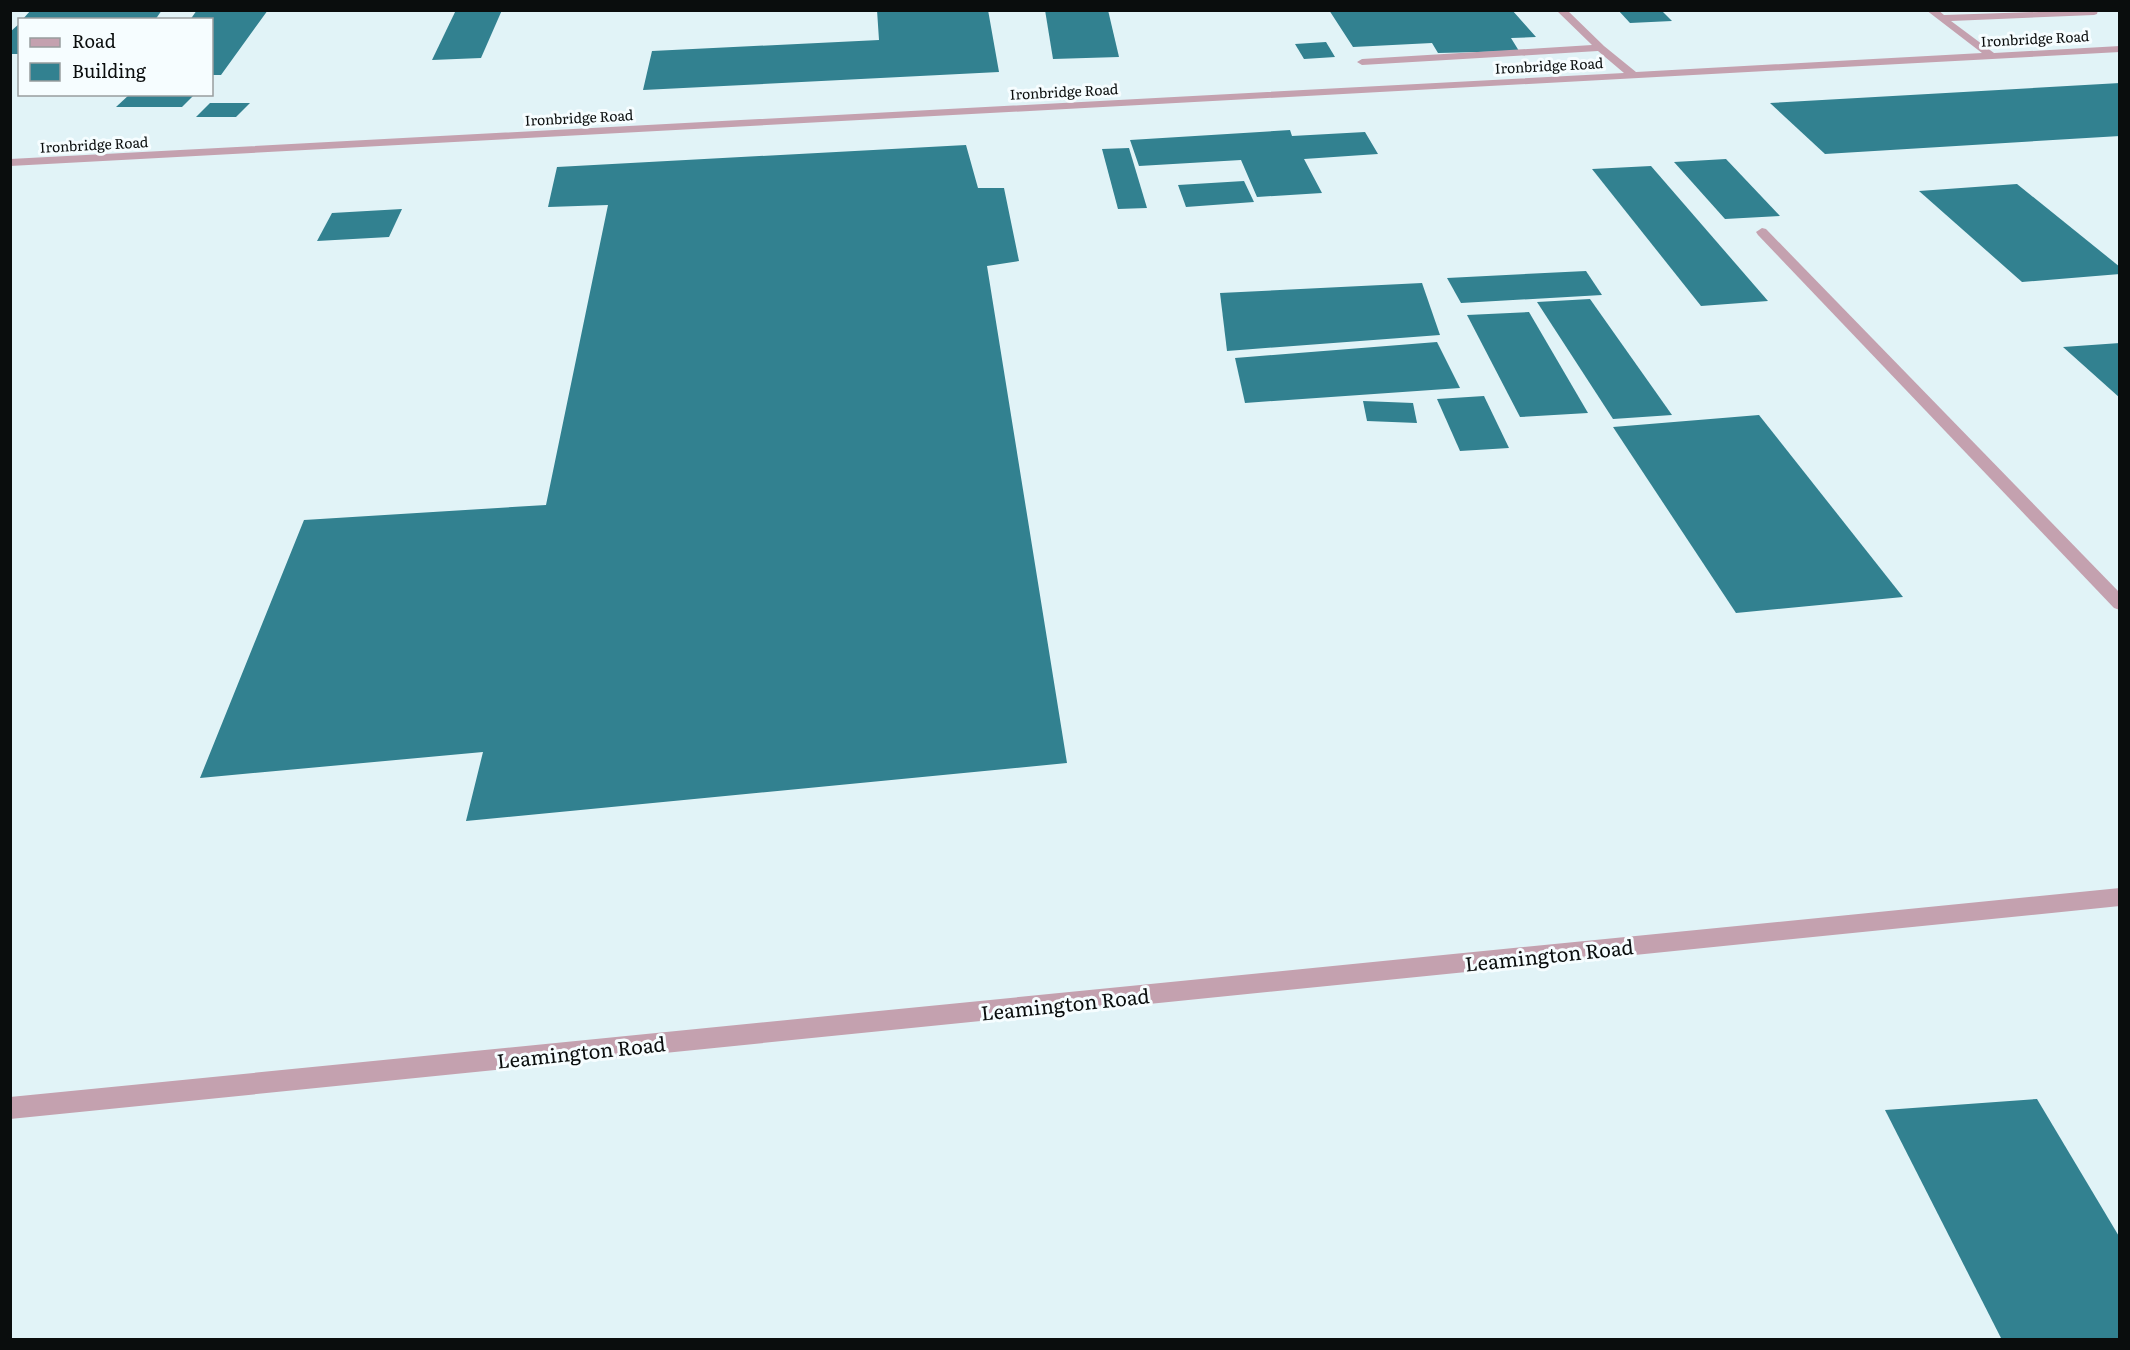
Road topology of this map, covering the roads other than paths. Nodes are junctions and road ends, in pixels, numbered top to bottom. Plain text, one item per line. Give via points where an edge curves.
1 (1561, 10) edge
2 (1931, 10) edge
3 (2094, 12) dead end
4 (1942, 18) junction
5 (1600, 48) junction
6 (2120, 49) edge
7 (1992, 56) junction
8 (1362, 62) dead end
9 (1633, 75) junction
10 (10, 163) edge
11 (1762, 232) dead end
12 (2120, 604) edge
13 (2120, 897) edge
14 (10, 1108) edge

1 - 5 street
2 - 4 street
3 - 4 street
4 - 7 street
5 - 8 street
5 - 9 street
6 - 7 street, Ironbridge Road
7 - 9 street, Ironbridge Road
9 - 10 street, Ironbridge Road
11 - 12 street
13 - 14 street, Leamington Road

